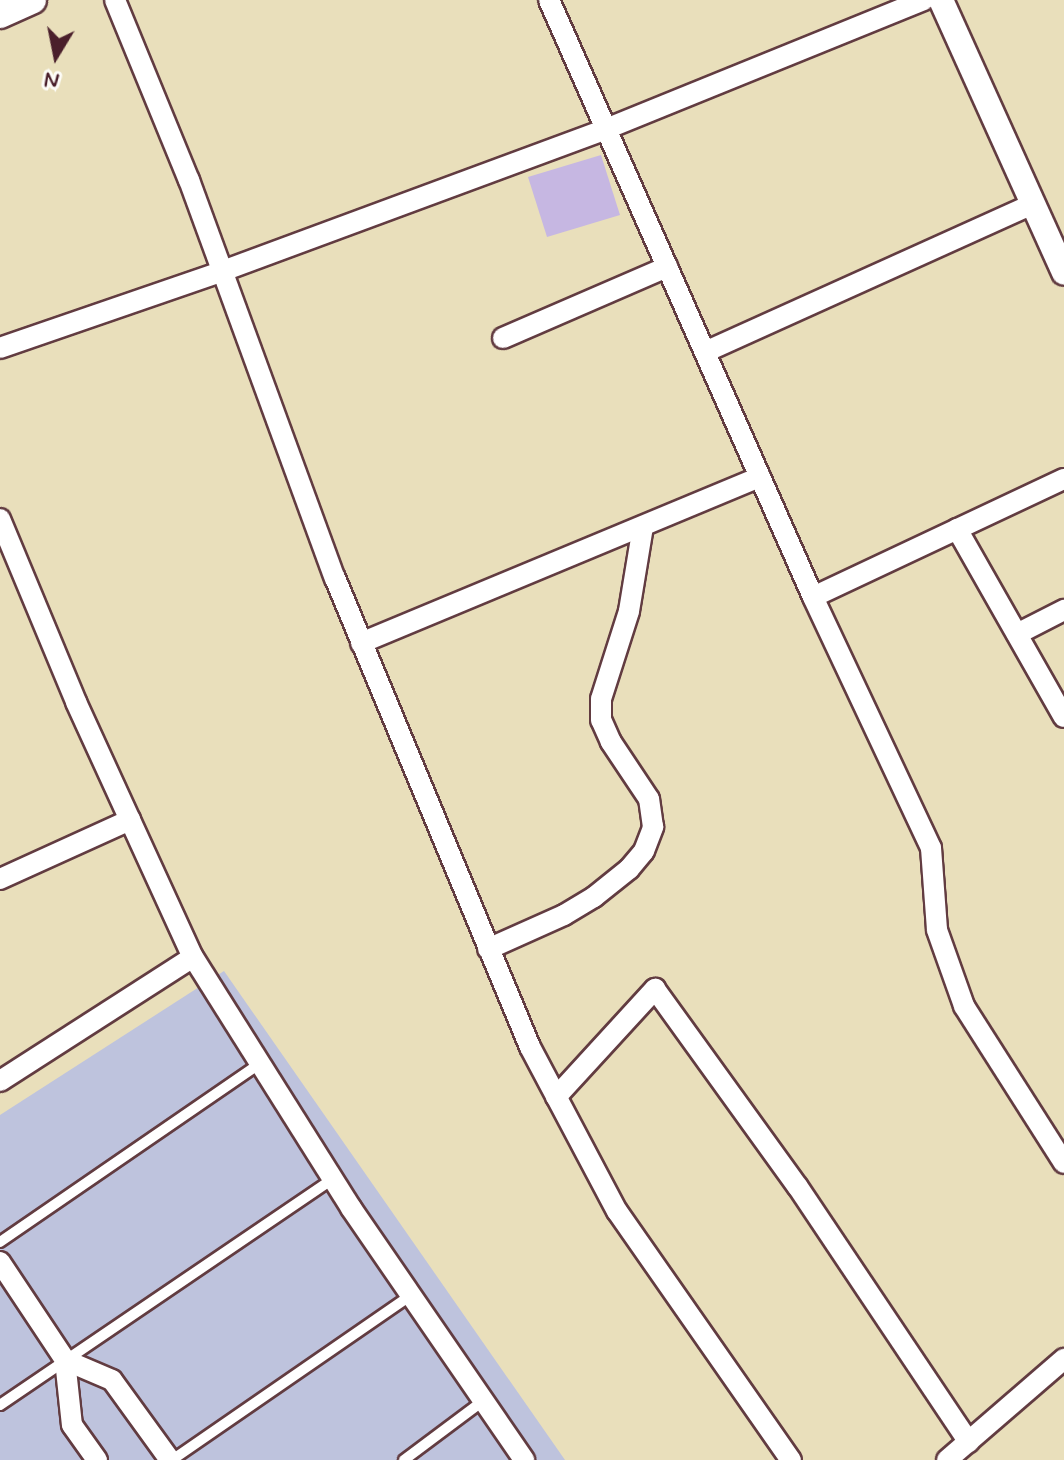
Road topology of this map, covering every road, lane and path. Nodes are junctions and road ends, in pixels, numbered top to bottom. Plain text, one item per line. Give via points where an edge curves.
1 (32, 0) edge
2 (115, 0) edge
3 (549, 0) edge
4 (924, 0) edge
5 (941, 0) edge
6 (0, 14) edge
7 (606, 129) junction
8 (1033, 204) junction
9 (667, 267) junction
10 (223, 271) junction
11 (1064, 273) edge
12 (503, 338) dead end
13 (0, 348) edge
14 (705, 352) junction
15 (760, 477) junction
16 (1064, 479) edge
17 (0, 519) edge
18 (643, 526) junction
19 (957, 529) junction
20 (813, 597) junction
21 (1064, 610) edge
22 (1017, 634) junction
23 (361, 643) junction
24 (1064, 717) edge
25 (130, 820) junction
26 (0, 879) edge
27 (488, 949) junction
28 (193, 957) junction
29 (260, 1063) junction
30 (0, 1081) edge
31 (556, 1097) junction
32 (1064, 1163) edge
33 (333, 1179) junction
34 (0, 1242) edge
35 (0, 1262) edge
36 (411, 1295) junction
37 (1064, 1359) edge
38 (65, 1360) junction
39 (483, 1401) junction
40 (0, 1405) edge
41 (969, 1442) junction
42 (97, 1460) edge
43 (171, 1460) edge
44 (404, 1460) edge
45 (524, 1460) edge
46 (791, 1460) edge
47 (947, 1460) edge

1 - 6 main road
2 - 10 street
3 - 7 street
4 - 7 street
5 - 8 street
7 - 9 street
7 - 10 street
8 - 11 street
8 - 14 street
9 - 12 street
9 - 14 street
10 - 13 street
10 - 23 street
14 - 15 street
15 - 18 street
15 - 20 street
16 - 19 street
17 - 25 street
18 - 23 street
18 - 27 street via 629,611 601,709 611,742 649,799 653,827 644,851 629,869 594,897
19 - 20 street
19 - 22 street
20 - 32 street via 931,848 937,930 964,1006
21 - 22 street
22 - 24 street
23 - 27 street
25 - 26 street
25 - 28 street
27 - 31 street
28 - 29 street
28 - 30 street
29 - 33 street
29 - 34 lane
31 - 41 street via 655,989 798,1187
31 - 46 street via 617,1211
33 - 36 street
33 - 38 lane
35 - 38 street
36 - 39 street
36 - 43 lane
37 - 41 street
38 - 40 lane
38 - 42 street via 72,1425
38 - 43 street via 112,1380
39 - 44 lane
39 - 45 street
41 - 47 street

